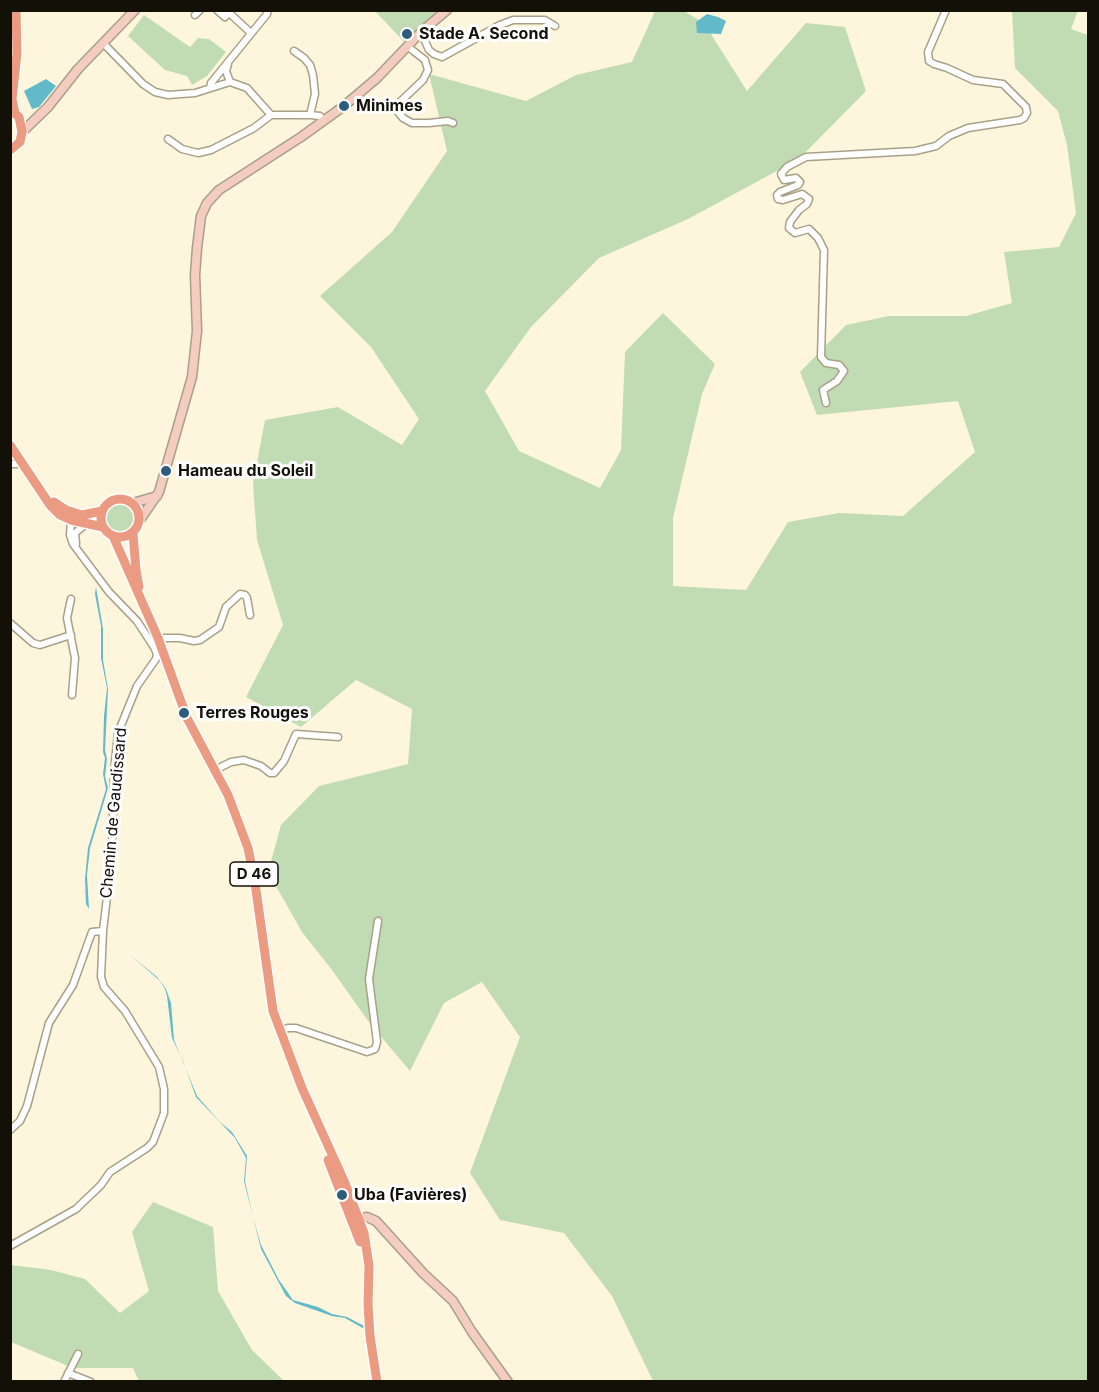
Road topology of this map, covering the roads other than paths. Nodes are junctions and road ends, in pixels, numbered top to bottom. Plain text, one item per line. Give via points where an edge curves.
1 (16, 10) edge
2 (135, 10) edge
3 (217, 10) edge
4 (268, 10) edge
5 (447, 10) edge
6 (946, 10) edge
7 (227, 12) edge
8 (10, 20) edge
9 (555, 26) dead end
10 (421, 32) junction
11 (251, 33) junction
12 (103, 43) junction
13 (407, 46) junction
14 (294, 51) dead end
15 (229, 61) junction
16 (10, 63) edge
17 (230, 82) junction
18 (210, 88) junction
19 (15, 113) edge
20 (271, 115) junction
21 (310, 115) junction
22 (36, 118) junction
23 (324, 121) junction
24 (453, 123) dead end
25 (22, 132) junction
26 (168, 140) dead end
27 (10, 150) edge
28 (826, 403) dead end
29 (10, 438) edge
30 (10, 445) edge
31 (10, 464) edge
32 (24, 464) junction
33 (157, 495) junction
34 (133, 503) junction
35 (102, 511) junction
36 (84, 519) junction
37 (71, 520) junction
38 (140, 520) junction
39 (103, 527) junction
40 (133, 532) junction
41 (113, 536) junction
42 (78, 551) junction
43 (71, 599) dead end
44 (143, 604) junction
45 (250, 615) dead end
46 (10, 623) edge
47 (71, 635) junction
48 (158, 639) junction
49 (72, 695) dead end
50 (338, 737) dead end
51 (214, 770) junction
52 (378, 921) dead end
53 (103, 931) junction
54 (280, 1031) junction
55 (10, 1130) edge
56 (355, 1219) junction
57 (10, 1246) edge
58 (78, 1354) dead end
59 (68, 1373) junction
60 (64, 1382) edge
61 (91, 1382) edge
62 (377, 1382) edge
63 (508, 1382) edge

1 - 19 main road via 12,99
2 - 12 main road
3 - 7 street via 225,17
4 - 11 street
5 - 10 main road
6 - 28 street via 928,52 929,61 973,80 1003,84 1026,107 1024,118 968,128 936,146 915,151 806,157 780,174 784,180 796,178 800,182 780,192 778,199 802,194 809,199 788,225 789,230 795,233 809,229 824,251 821,357 844,372 823,390
7 - 11 street
8 - 16 main road
9 - 10 street via 545,20 513,20 442,57 429,50
10 - 13 main road
11 - 15 street
12 - 18 street via 155,92 168,95
12 - 22 main road
13 - 23 main road via 373,82
13 - 24 street via 429,68 423,80 398,104 398,112 412,123
14 - 21 street via 310,65 313,75 315,94
15 - 17 street via 226,71
15 - 18 street
17 - 18 street
17 - 20 street via 247,88
19 - 22 main road
19 - 25 main road
20 - 21 street
20 - 26 street via 211,150 198,153
21 - 23 street via 320,116
22 - 25 main road
23 - 33 main road via 217,191 203,211 195,265 197,331 192,377
25 - 27 main road via 20,141
29 - 36 main road via 53,501
30 - 32 main road
31 - 32 street
32 - 37 main road via 50,505
33 - 34 main road
33 - 38 main road
34 - 35 main road via 113,500
34 - 38 main road
35 - 36 main road
35 - 39 main road
36 - 37 main road
36 - 39 main road
36 - 42 street via 75,533
37 - 42 street via 70,535
38 - 40 main road
39 - 41 main road
40 - 41 main road via 124,537
40 - 44 main road, D 46
41 - 44 main road, D 46
42 - 53 street, Chemin de Gaudissard via 137,621 157,654 118,733 112,854
43 - 47 street via 67,618
44 - 48 main road, D 46
45 - 48 street via 247,596 240,594 228,604 219,627 200,640
46 - 47 street via 40,645
47 - 49 street via 75,658
48 - 51 main road, D 46 via 187,718
50 - 51 street via 297,733 285,761 274,773 244,760
51 - 54 main road, D 46 via 234,807 248,848 271,1000
52 - 54 street via 369,979 375,1049 367,1052 296,1028
53 - 55 street via 92,932 73,985 49,1023 27,1106
53 - 57 street via 101,982 125,1011 159,1067 164,1113 147,1148 110,1172 76,1209
54 - 56 main road, D 46 via 330,1165
56 - 62 main road, D 46
56 - 63 main road via 367,1216 376,1221 457,1305
58 - 59 street
59 - 60 street
59 - 61 street

